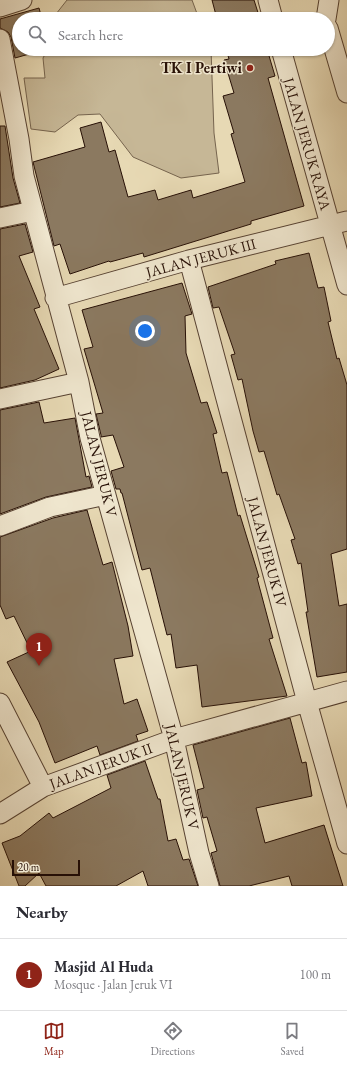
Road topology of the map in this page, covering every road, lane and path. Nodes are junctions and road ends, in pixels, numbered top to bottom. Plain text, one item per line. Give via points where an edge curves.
1 (22, 0) edge
2 (268, 0) edge
3 (329, 0) edge
4 (1, 6) edge
5 (271, 12) edge
6 (327, 12) edge
7 (0, 39) edge
8 (335, 52) edge
9 (283, 56) edge
10 (347, 92) edge
11 (33, 211) junction
12 (0, 218) edge
13 (339, 223) edge
14 (189, 260) junction
15 (347, 285) edge
16 (55, 298) junction
17 (79, 382) junction
18 (0, 399) edge
19 (106, 495) junction
20 (0, 526) edge
21 (347, 691) edge
22 (307, 702) junction
23 (0, 703) edge
24 (174, 739) junction
25 (43, 787) junction
26 (0, 814) edge
27 (347, 844) edge
28 (209, 886) edge

1 - 4 street
2 - 5 street
3 - 6 street
7 - 11 street, JALAN JERUK V via 19,139 21,164
8 - 10 street
9 - 13 street, JALAN JERUK RAYA
11 - 12 street
11 - 16 street, JALAN JERUK V
13 - 14 street, JALAN JERUK III
13 - 15 street, JALAN JERUK RAYA
14 - 16 street, JALAN JERUK III
14 - 22 street, JALAN JERUK IV
16 - 17 street, JALAN JERUK V
17 - 18 street
17 - 19 street, JALAN JERUK V via 90,438
19 - 20 street via 50,507
19 - 24 street, JALAN JERUK V
21 - 22 street, JALAN JERUK II
22 - 24 street, JALAN JERUK II
22 - 27 street, JALAN JERUK IV
23 - 25 street
24 - 25 street, JALAN JERUK II
24 - 28 street, JALAN JERUK V via 199,853
25 - 26 street, JALAN JERUK II

